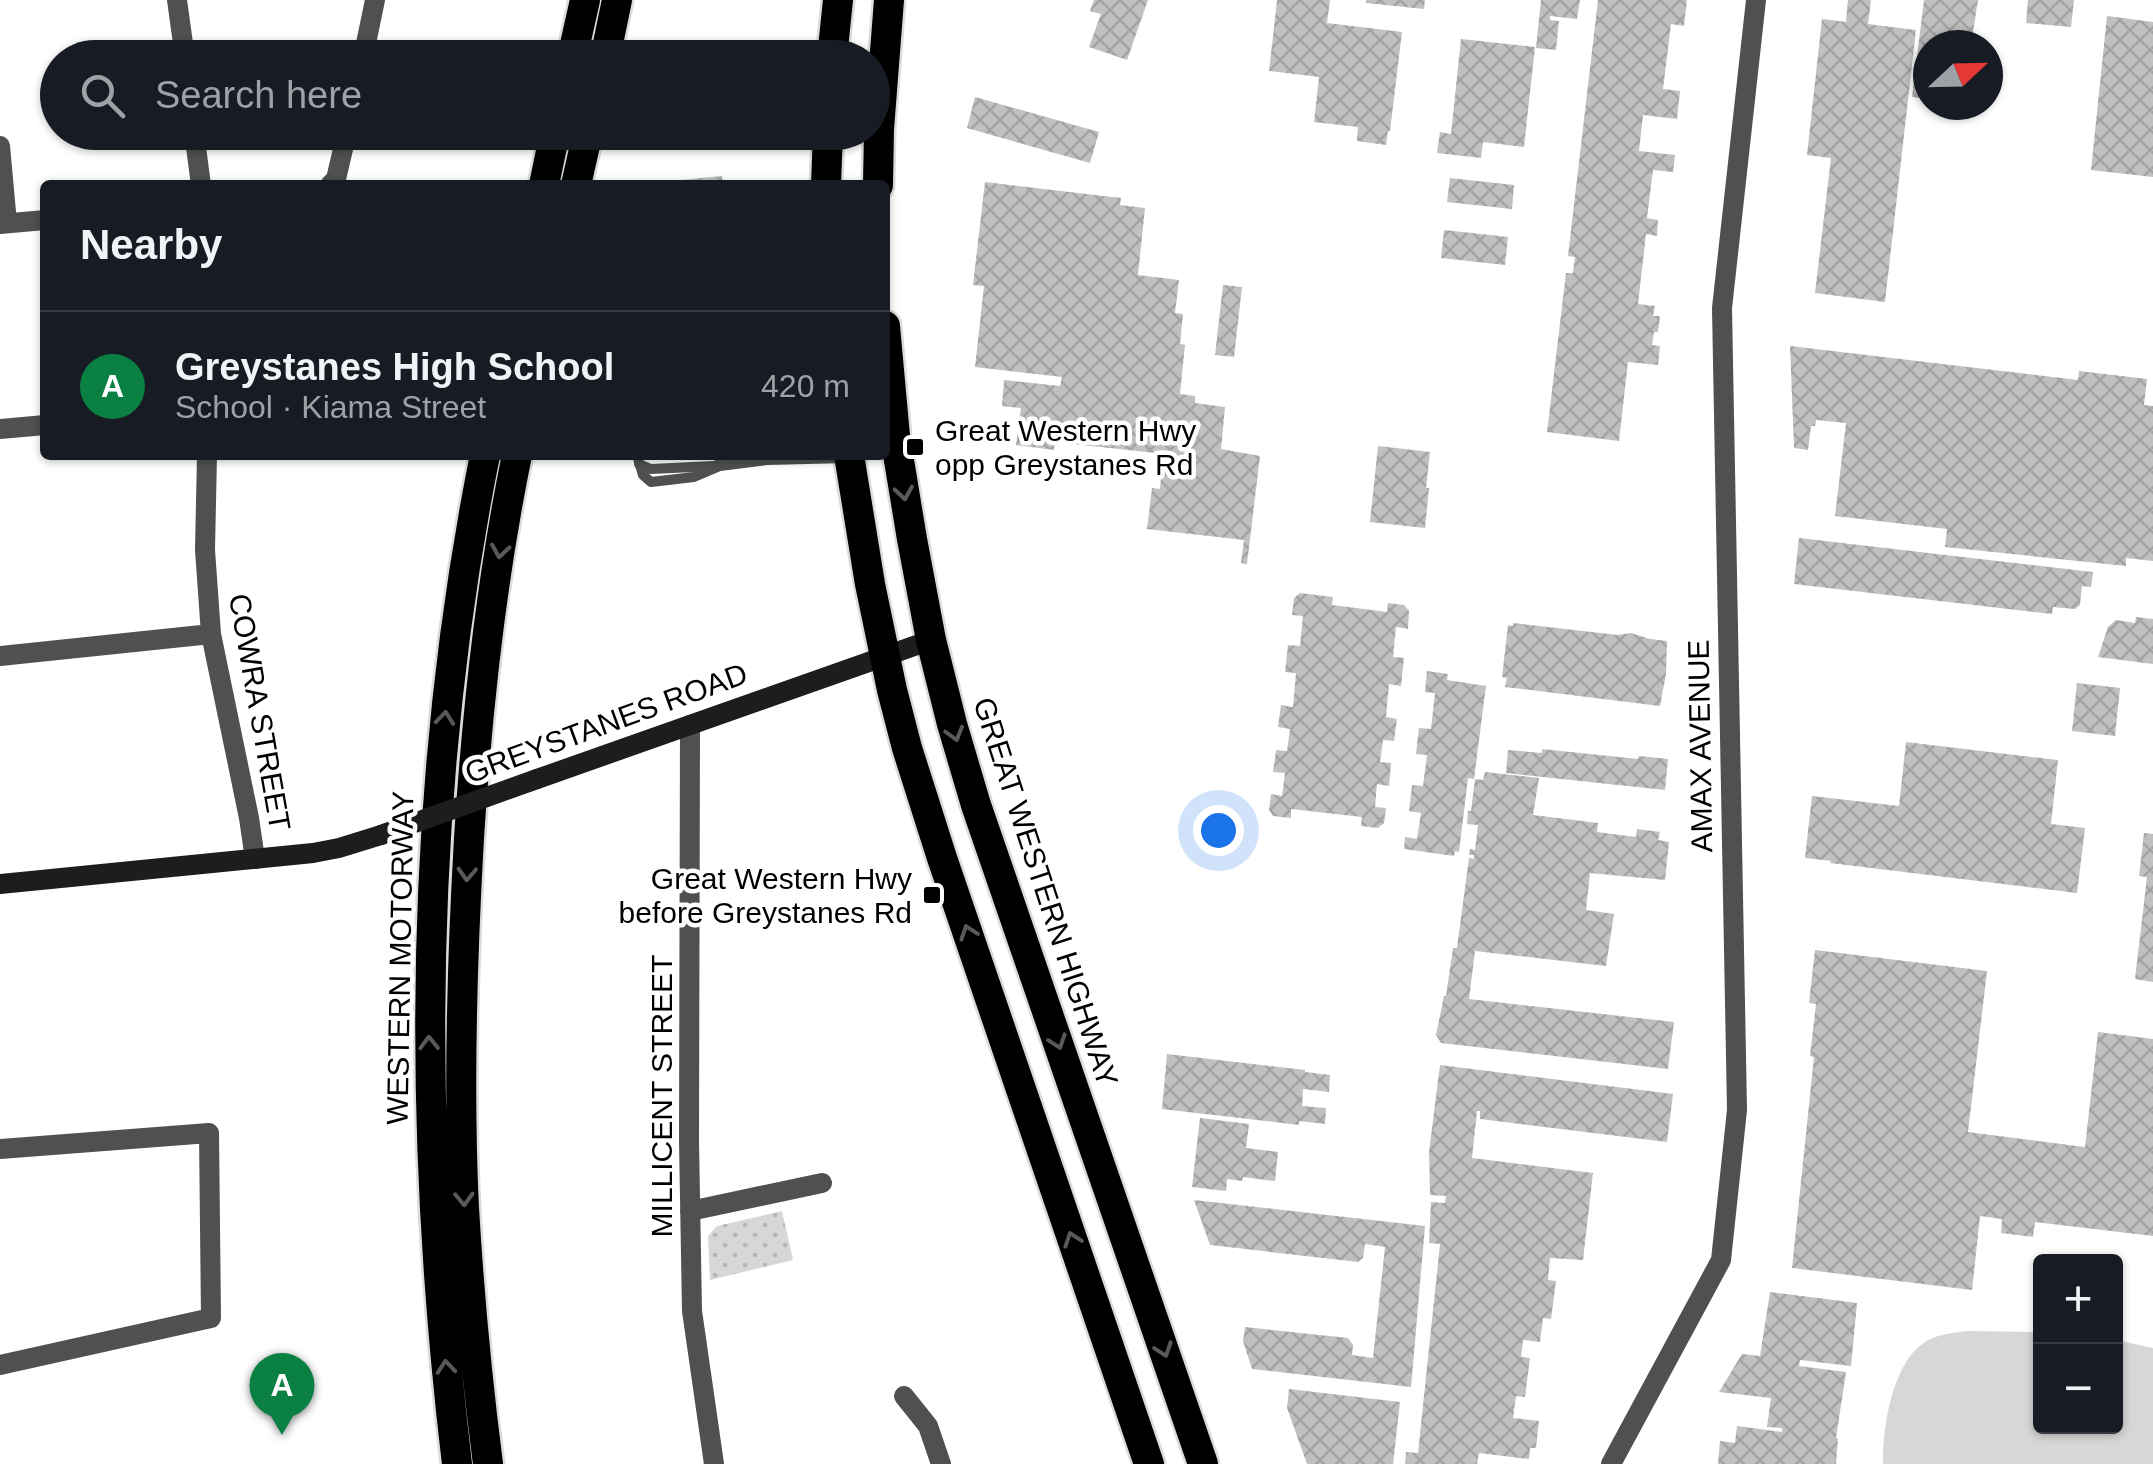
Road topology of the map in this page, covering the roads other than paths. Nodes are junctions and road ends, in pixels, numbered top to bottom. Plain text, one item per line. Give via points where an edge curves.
1 (177, 0) edge
2 (376, 0) edge
3 (584, 0) edge
4 (617, 0) edge
5 (838, 0) edge
6 (890, 0) edge
7 (1756, 0) edge
8 (183, 40) edge
9 (367, 40) edge
10 (576, 40) edge
11 (608, 40) edge
12 (834, 40) edge
13 (887, 40) edge
14 (0, 146) edge
15 (196, 150) edge
16 (343, 150) edge
17 (551, 150) edge
18 (584, 150) edge
19 (827, 150) edge
20 (879, 150) edge
21 (200, 180) edge
22 (335, 180) edge
23 (545, 180) edge
24 (577, 180) edge
25 (826, 180) edge
26 (878, 180) edge
27 (40, 220) edge
28 (4, 224) edge
29 (890, 387) edge
30 (40, 425) edge
31 (0, 429) edge
32 (207, 460) edge
33 (483, 460) edge
34 (516, 460) edge
35 (638, 460) edge
36 (850, 460) edge
37 (720, 461) edge
38 (210, 634) junction
39 (931, 640) junction
40 (0, 656) edge
41 (884, 656) junction
42 (690, 726) junction
43 (255, 859) junction
44 (0, 884) edge
45 (0, 1149) edge
46 (822, 1183) dead end
47 (690, 1212) junction
48 (0, 1365) edge
49 (904, 1396) dead end
50 (457, 1464) edge
51 (488, 1464) edge
52 (714, 1464) edge
53 (942, 1464) edge
54 (1149, 1464) edge
55 (1203, 1464) edge
56 (1611, 1464) edge

1 - 8 street
2 - 9 street
3 - 10 highway
4 - 11 highway
5 - 12 highway
6 - 13 highway
7 - 56 street, AMAX AVENUE via 1722,308 1738,1110 1721,1260
14 - 28 street
15 - 21 street
16 - 22 street
17 - 23 highway
18 - 24 highway
19 - 25 highway
20 - 26 highway
27 - 28 street
29 -> 39 highway, GREAT WESTERN HIGHWAY
30 - 31 street
32 - 38 street, COWRA STREET
50 -> 33 highway, WESTERN MOTORWAY via 434,1232 430,924 448,687
34 -> 51 highway, WESTERN MOTORWAY via 483,681 463,958 464,1208
35 - 37 lane via 651,482 694,478
36 - 41 highway
38 - 40 street
38 - 43 street, COWRA STREET
39 - 41 main road, GREYSTANES ROAD
39 -> 55 highway, GREAT WESTERN HIGHWAY via 983,824
41 - 42 main road, GREYSTANES ROAD
54 -> 41 highway via 942,858
42 - 43 main road, GREYSTANES ROAD, bridge via 381,835
42 - 47 street, MILLICENT STREET
43 - 44 main road, GREYSTANES ROAD
45 - 48 street via 209,1132 211,1318
46 - 47 street
47 - 52 street, MILLICENT STREET via 692,1310
49 - 53 street via 928,1426

